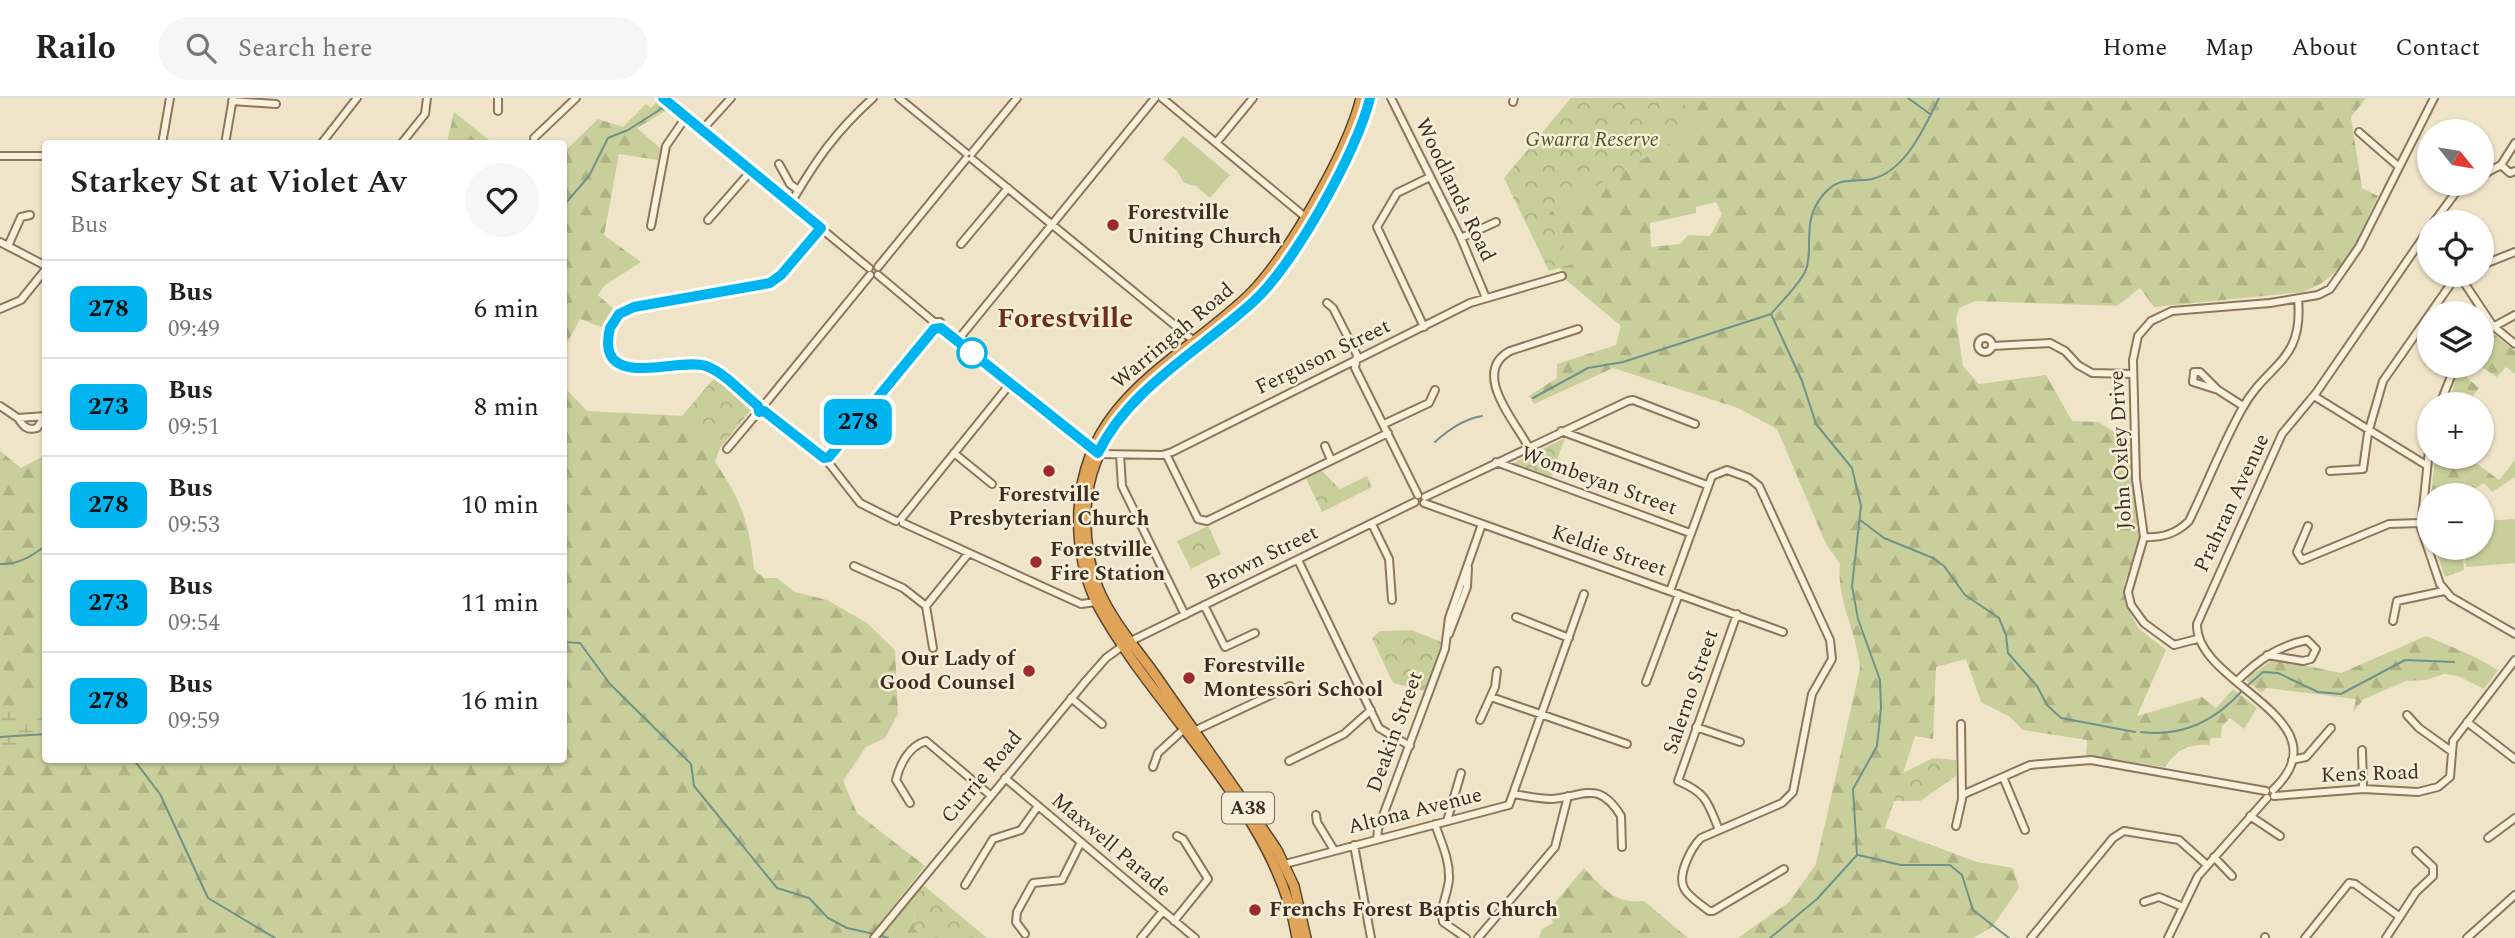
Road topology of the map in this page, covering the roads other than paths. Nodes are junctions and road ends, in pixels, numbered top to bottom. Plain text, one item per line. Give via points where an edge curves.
1 (170, 98) edge
2 (358, 98) edge
3 (427, 98) edge
4 (498, 98) edge
5 (576, 98) edge
6 (663, 98) edge
7 (731, 98) edge
8 (873, 98) edge
9 (899, 98) edge
10 (913, 98) edge
11 (1017, 98) edge
12 (1155, 98) edge
13 (1162, 98) edge
14 (1253, 98) edge
15 (1361, 98) edge
16 (1370, 98) edge
17 (1391, 98) edge
18 (2434, 98) edge
19 (233, 99) edge
20 (276, 104) dead end
21 (908, 105) junction
22 (498, 111) dead end
23 (686, 117) junction
24 (702, 130) junction
25 (2359, 132) dead end
26 (534, 138) dead end
27 (163, 140) edge
28 (226, 140) edge
29 (323, 140) edge
30 (404, 140) edge
31 (2515, 142) edge
32 (1216, 143) junction
33 (0, 156) edge
34 (42, 156) edge
35 (969, 156) junction
36 (779, 164) dead end
37 (2501, 165) junction
38 (2398, 166) junction
39 (2494, 169) edge
40 (751, 171) junction
41 (2515, 172) edge
42 (1430, 177) junction
43 (1008, 188) junction
44 (798, 190) junction
45 (790, 203) junction
46 (30, 215) dead end
47 (1304, 216) junction
48 (709, 220) dead end
49 (1496, 222) dead end
50 (1052, 225) junction
51 (651, 226) dead end
52 (821, 228) junction
53 (1461, 238) junction
54 (0, 243) edge
55 (961, 244) dead end
56 (8, 246) junction
57 (2417, 246) edge
58 (2515, 252) edge
59 (2494, 260) edge
60 (42, 265) edge
61 (878, 267) junction
62 (42, 272) edge
63 (869, 272) junction
64 (878, 275) junction
65 (1562, 276) dead end
66 (2450, 287) edge
67 (1486, 298) junction
68 (2298, 299) junction
69 (1327, 303) dead end
70 (0, 309) edge
71 (2515, 315) edge
72 (937, 326) junction
73 (2494, 326) edge
74 (1424, 327) junction
75 (2494, 327) edge
76 (1578, 329) dead end
77 (957, 341) junction
78 (1197, 344) junction
79 (2515, 344) edge
80 (1992, 346) dead end
81 (1356, 361) junction
82 (2133, 374) junction
83 (1010, 384) junction
84 (1435, 390) dead end
85 (2218, 390) dead end
86 (2314, 396) junction
87 (0, 406) edge
88 (2243, 406) junction
89 (761, 408) junction
90 (42, 416) edge
91 (18, 418) junction
92 (42, 420) edge
93 (1384, 424) junction
94 (1695, 424) dead end
95 (1560, 431) junction
96 (2369, 431) junction
97 (1388, 433) junction
98 (1325, 446) dead end
99 (1528, 446) junction
100 (727, 449) dead end
101 (1095, 451) junction
102 (954, 453) junction
103 (1166, 454) junction
104 (1120, 455) junction
105 (827, 459) junction
106 (1331, 460) junction
107 (2417, 460) edge
108 (1496, 462) junction
109 (2330, 471) dead end
110 (992, 484) dead end
111 (1707, 485) junction
112 (1436, 492) junction
113 (1420, 499) junction
114 (1436, 509) junction
115 (900, 521) junction
116 (2417, 523) edge
117 (1372, 524) junction
118 (1482, 524) junction
119 (2308, 526) dead end
120 (1690, 533) junction
121 (2144, 537) junction
122 (968, 554) junction
123 (1298, 560) junction
124 (2432, 560) edge
125 (854, 566) dead end
126 (1670, 591) junction
127 (2444, 591) junction
128 (1584, 594) dead end
129 (1679, 594) junction
130 (1100, 600) junction
131 (1392, 600) dead end
132 (926, 606) junction
133 (1204, 606) junction
134 (1737, 614) junction
135 (1185, 615) junction
136 (1516, 617) dead end
137 (2393, 621) dead end
138 (1783, 632) dead end
139 (1255, 633) dead end
140 (2515, 634) edge
141 (1569, 638) junction
142 (2197, 639) junction
143 (1127, 643) junction
144 (933, 648) dead end
145 (2267, 655) junction
146 (2515, 660) edge
147 (1497, 671) dead end
148 (2237, 681) junction
149 (1646, 682) dead end
150 (1290, 686) dead end
151 (1491, 696) junction
152 (1071, 698) junction
153 (1371, 710) junction
154 (1542, 713) junction
155 (2407, 715) dead end
156 (1480, 720) dead end
157 (2467, 723) junction
158 (1102, 724) dead end
159 (1961, 724) dead end
160 (1696, 727) junction
161 (2331, 728) dead end
162 (1189, 730) junction
163 (1740, 743) dead end
164 (1628, 744) dead end
165 (1410, 746) junction
166 (2362, 750) dead end
167 (2451, 751) junction
168 (2514, 757) edge
169 (2292, 760) junction
170 (1289, 761) dead end
171 (1153, 767) dead end
172 (1461, 773) dead end
173 (2003, 777) junction
174 (1005, 778) junction
175 (2363, 789) junction
176 (1513, 794) junction
177 (2270, 794) junction
178 (990, 795) junction
179 (1962, 795) junction
180 (1569, 796) junction
181 (909, 803) dead end
182 (1038, 806) junction
183 (1316, 815) dead end
184 (2250, 816) junction
185 (2515, 818) edge
186 (1447, 821) junction
187 (1435, 824) junction
188 (1956, 826) dead end
189 (1720, 830) junction
190 (2025, 830) dead end
191 (1177, 836) dead end
192 (2280, 836) dead end
193 (2488, 838) dead end
194 (1377, 840) junction
195 (1081, 842) junction
196 (1354, 845) junction
197 (1622, 847) dead end
198 (1334, 850) junction
199 (2416, 851) dead end
200 (2214, 857) junction
201 (1281, 864) junction
202 (2207, 865) junction
203 (1784, 869) dead end
204 (2232, 876) dead end
205 (965, 885) dead end
206 (2515, 895) edge
207 (2144, 902) dead end
208 (2183, 907) junction
209 (1163, 911) junction
210 (2400, 917) junction
211 (1174, 921) junction
212 (1025, 934) dead end
213 (874, 938) edge
214 (1140, 938) edge
215 (1195, 938) edge
216 (1297, 938) edge
217 (1306, 938) edge
218 (1371, 938) edge
219 (1466, 938) edge
220 (1478, 938) edge
221 (2031, 938) edge
222 (2168, 938) edge
223 (2305, 938) edge
224 (2386, 938) edge
225 (2467, 938) edge

1 - 27 street
2 - 29 street
3 - 30 street via 425,114
4 - 22 street
5 - 26 street
6 - 23 street
7 - 24 street
8 - 44 street via 843,124
9 - 21 street
10 - 21 street
11 - 35 street
12 - 50 street
13 - 32 street
14 - 32 street
15 - 47 highway, Warringah Road / A38 via 1345,142
16 - 78 highway, Warringah Road / A38 via 1350,151 1290,259 1257,299
17 - 42 street, Woodlands Road
18 - 38 street, John Oxley Drive
19 - 20 street
19 - 28 street
21 - 35 street
23 - 24 street
23 - 51 street via 666,146
24 - 40 street
25 - 38 street
31 - 37 street
32 - 47 street
33 - 34 street
35 - 43 street
35 - 61 street
36 - 44 street
37 - 39 street
37 - 41 street
38 - 68 street, John Oxley Drive via 2338,282 2318,295
40 - 45 street
40 - 48 street
42 - 53 street, Woodlands Road
42 - 74 street via 1397,193 1377,227
43 - 50 street
43 - 55 street
44 - 45 street
45 - 52 street
46 - 56 street via 21,217
47 - 78 highway, Warringah Road / A38 via 1266,276
49 - 53 street
50 - 77 street
50 - 78 street
52 - 63 street
52 - 89 street via 770,283 634,307 619,314 610,328 611,352 626,367 708,366
53 - 67 street, Woodlands Road
54 - 56 street
56 - 60 street
57 - 86 street, Prahran Avenue
58 - 59 street
61 - 63 street
61 - 64 street
62 - 70 street via 21,300
63 - 64 street
63 - 89 street
64 - 72 street
65 - 67 street, Ferguson Street
66 - 96 street via 2383,381
67 - 74 street, Ferguson Street
68 - 82 street, John Oxley Drive via 2160,315 2138,336
68 - 88 street via 2300,319 2292,347
69 - 81 street via 1357,355
71 - 73 street
72 - 77 street
72 - 105 street
74 - 81 street, Ferguson Street
75 - 79 street
76 - 99 street via 1510,351 1494,366 1494,385
77 - 83 street
78 - 101 highway, Warringah Road / A38 via 1135,401
80 - 82 street via 2050,344 2092,373
81 - 93 street
81 - 103 street, Ferguson Street
82 - 121 street, John Oxley Drive via 2136,480
83 - 101 street
83 - 102 street
84 - 93 street via 1429,403
85 - 88 street
86 - 96 street
86 - 142 street, Prahran Avenue via 2277,444 2202,611
87 - 91 street
88 - 121 street via 2189,521 2166,536
89 - 100 street
89 - 105 street
90 - 91 street
91 - 92 street via 32,430
93 - 97 street
94 - 95 street, Brown Street via 1628,401
95 - 99 street, Brown Street
95 - 111 street
96 - 107 street
96 - 109 street via 2363,469
97 - 106 street
97 - 113 street
98 - 106 street
99 - 108 street, Brown Street
101 - 104 street, Ferguson Street
101 - 130 highway, Warringah Road / A38 via 1085,529
102 - 110 street
102 - 115 street
103 - 104 street, Ferguson Street
103 - 106 street via 1198,519 1207,521
104 - 135 street via 1122,486
105 - 115 street via 860,503
108 - 112 street, Brown Street
108 - 120 street, Wombeyan Street
111 - 120 street
111 - 189 street via 1712,476 1727,470 1759,486 1833,649 1830,666 1812,694 1793,792 1782,803
112 - 113 street, Brown Street
112 - 114 street
113 - 114 street, Keldie Street
113 - 117 street, Brown Street
114 - 118 street, Keldie Street
115 - 122 street
116 - 119 street via 2389,524 2302,560 2297,552
117 - 123 street, Brown Street
117 - 131 street via 1389,559
118 - 126 street, Keldie Street
118 - 165 street, Deakin Street via 1469,563 1467,587
120 - 126 street
121 - 142 street, John Oxley Drive via 2129,581 2131,605 2166,641 2174,645
122 - 130 street via 1081,604
122 - 132 street
123 - 133 street, Brown Street
123 - 153 street
124 - 127 street
125 - 132 street via 903,588
126 - 129 street, Keldie Street
127 - 137 street via 2397,601
127 - 140 street
128 - 141 street, Altona Avenue
129 - 134 street, Keldie Street
129 - 149 street
130 - 143 highway, Warringah Road / A38
132 - 144 street
133 - 135 street, Brown Street
133 - 139 street via 1225,647
134 - 138 street, Keldie Street
134 - 160 street, Salerno Street
135 - 143 street, Brown Street
136 - 141 street
141 - 154 street, Altona Avenue
142 - 148 street
143 - 152 street, Currie Road via 1106,657
143 - 162 highway, Warringah Road / A38
145 - 145 street via 2307,640 2316,649 2311,659 2303,662
145 - 148 street
146 - 157 street, Kens Road
147 - 151 street
148 - 169 street via 2282,722 2292,742
150 - 162 street
151 - 154 street
151 - 156 street
152 - 158 street
152 - 174 street, Currie Road
153 - 165 street via 1379,728
153 - 170 street via 1344,734
154 - 164 street
154 - 176 street, Altona Avenue
155 - 167 street
157 - 167 street, Kens Road
157 - 168 street
159 - 179 street
160 - 163 street
160 - 189 street, Salerno Street via 1678,781 1705,796
161 - 169 street via 2306,757
162 - 171 street via 1158,753
162 - 201 highway, Warringah Road / A38
165 - 194 street, Deakin Street
166 - 175 street
167 - 175 street, Kens Road via 2450,777 2438,787 2418,792
169 - 177 street
172 - 186 street
173 - 177 street, Kens Road via 2030,765 2091,760
173 - 179 street, Kens Road
173 - 190 street
174 - 178 street, Currie Road
174 - 182 street, Maxwell Parade
175 - 177 street, Kens Road
176 - 180 street via 1552,799
176 - 186 street, Altona Avenue via 1509,805
177 - 184 street
178 - 181 street via 926,741 910,751 899,769 896,780
178 - 213 street, Currie Road
179 - 188 street
180 - 197 street via 1590,791 1619,812
180 - 220 street via 1555,847
182 - 195 street, Maxwell Parade
182 - 205 street via 1021,830 993,839
183 - 198 street
184 - 192 street
184 - 200 street
185 - 193 street
186 - 187 street, Altona Avenue
187 - 194 street, Altona Avenue
187 - 219 street via 1449,867 1443,922
189 - 203 street via 1694,845 1682,880 1685,890 1709,911
191 - 211 street via 1208,879
194 - 196 street, Altona Avenue
195 - 209 street, Maxwell Parade
195 - 212 street via 1062,880 1033,883 1027,890 1016,922
196 - 198 street, Altona Avenue
196 - 218 street
198 - 201 street, Altona Avenue
199 - 210 street via 2435,871
200 - 202 street
200 - 204 street
201 - 216 highway, Warringah Road / A38
201 - 217 highway, Warringah Road / A38 via 1300,904
202 - 208 street
202 - 221 street via 2179,841 2124,831 2113,838
206 - 225 street
207 - 208 street via 2159,897
208 - 222 street
209 - 211 street, Maxwell Parade
209 - 214 street
210 - 223 street via 2349,883
210 - 224 street
211 - 215 street, Maxwell Parade

